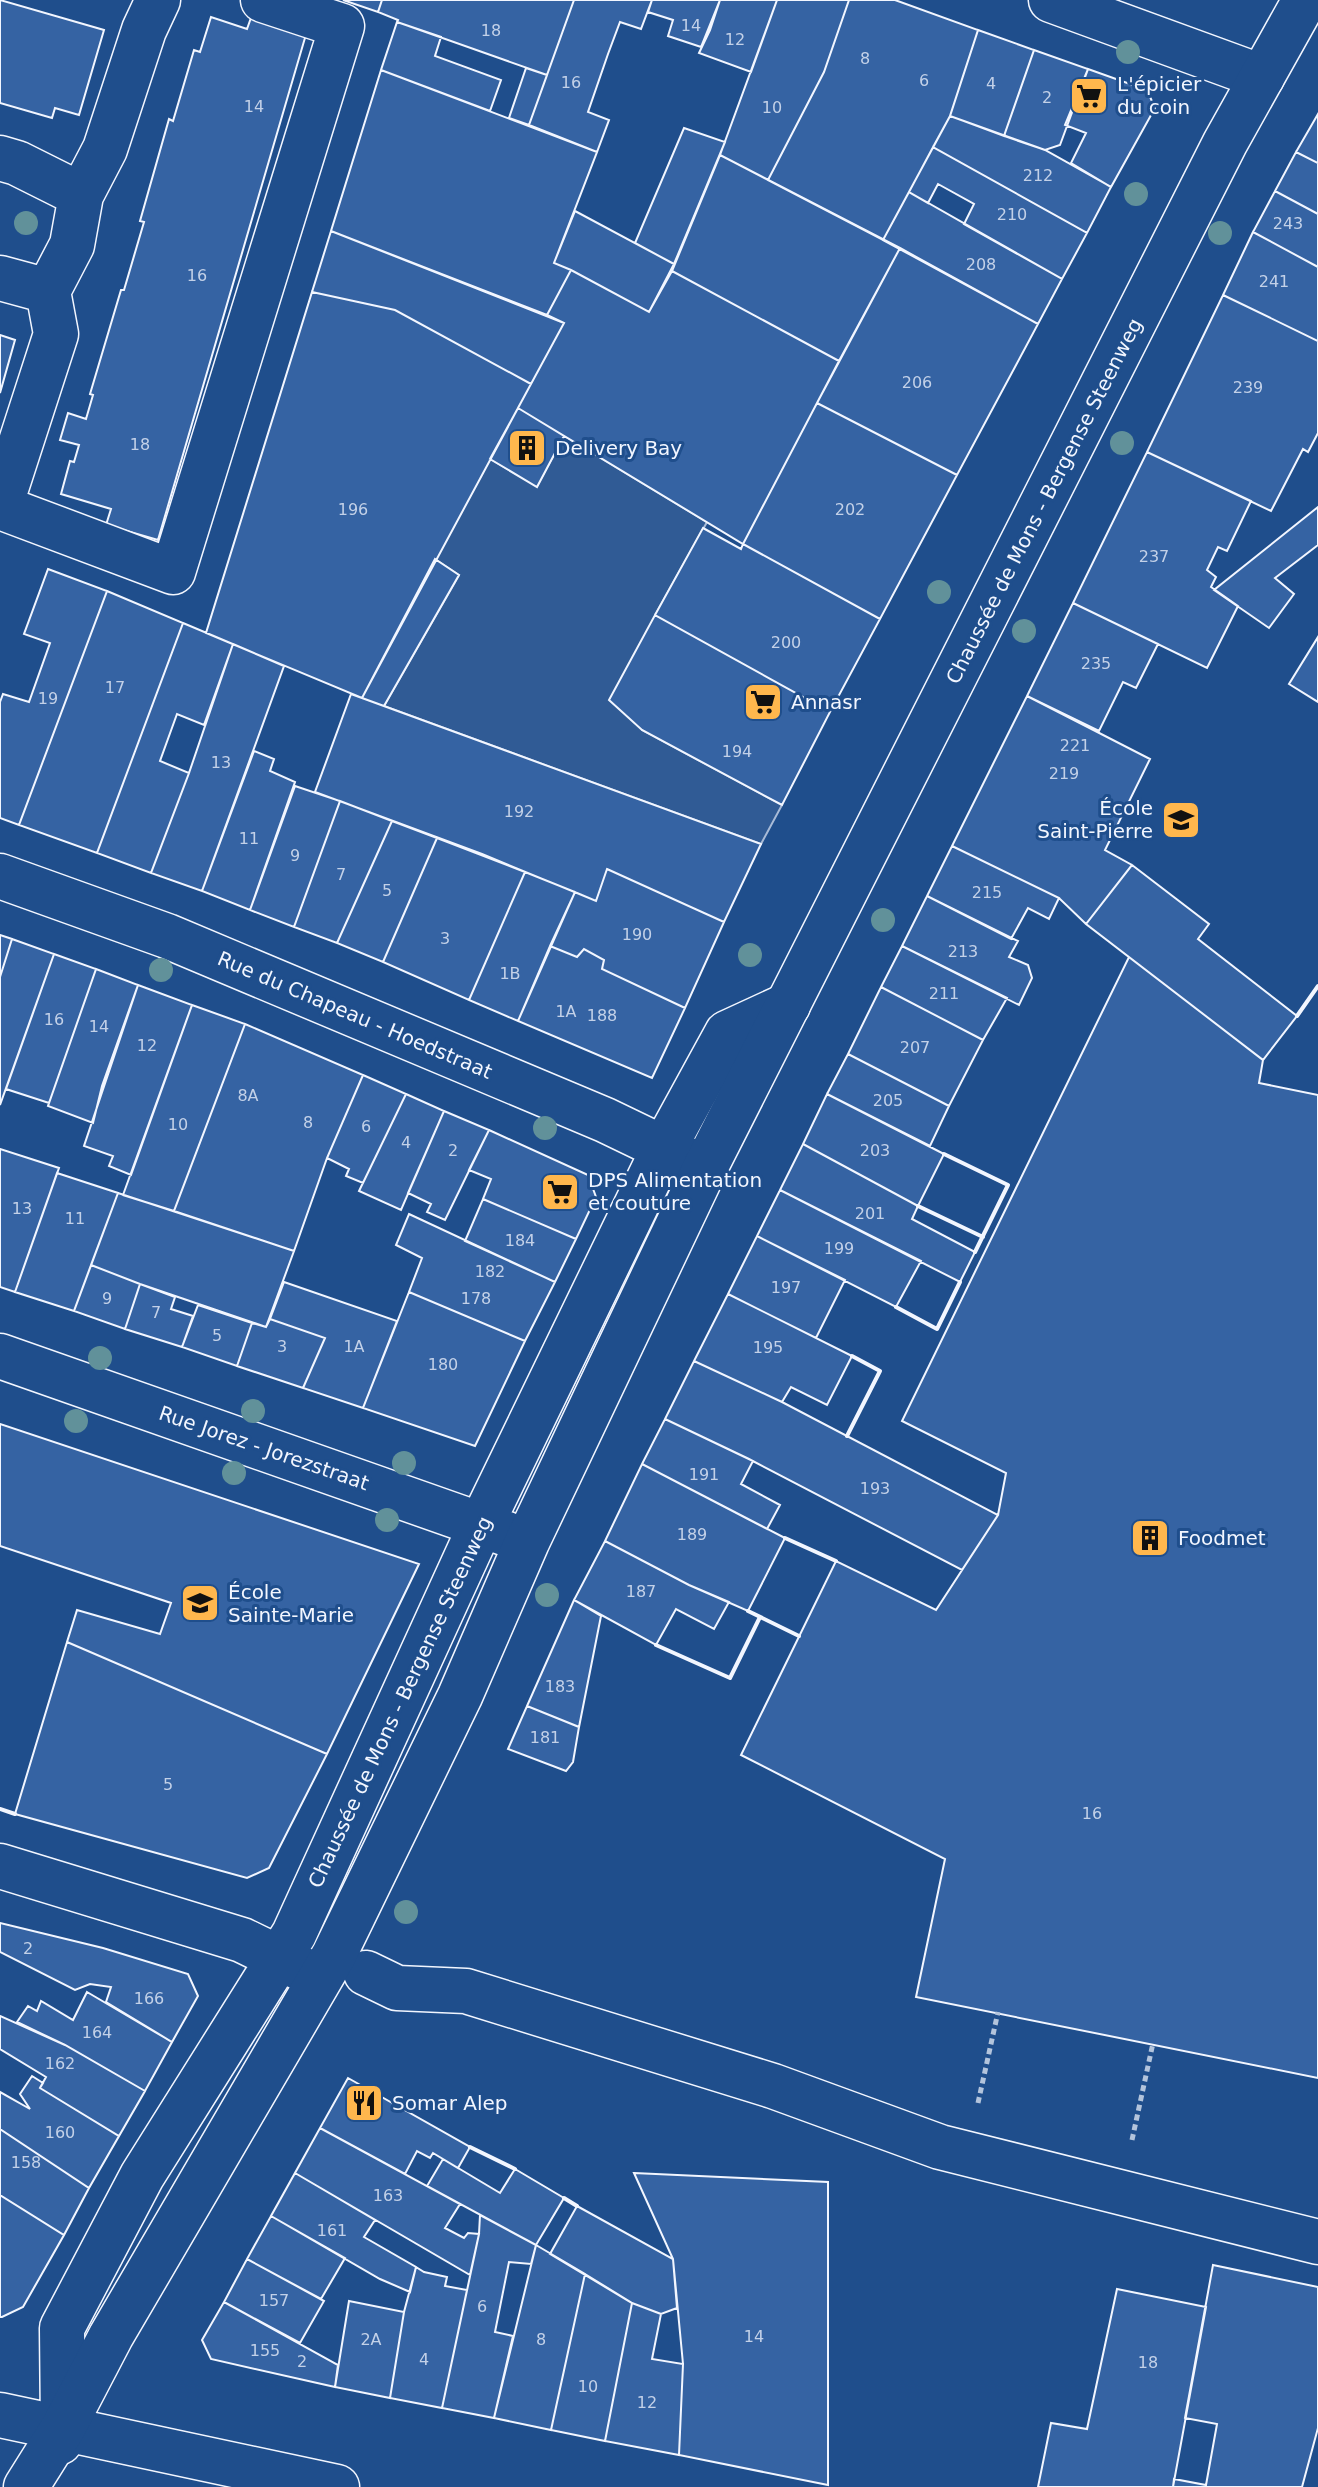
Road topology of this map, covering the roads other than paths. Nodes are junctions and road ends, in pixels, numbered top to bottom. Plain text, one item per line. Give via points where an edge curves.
1 (157, 0) edge
2 (263, 0) edge
3 (1051, 0) edge
4 (1305, 0) edge
5 (1262, 77) junction
6 (0, 158) edge
7 (81, 195) junction
8 (0, 278) edge
9 (48, 291) junction
10 (0, 507) edge
11 (0, 876) edge
12 (788, 1005) junction
13 (664, 1148) junction
14 (705, 1168) junction
15 (0, 1356) edge
16 (481, 1525) junction
17 (527, 1542) junction
18 (0, 1866) edge
19 (280, 1957) junction
20 (366, 1973) dead end
21 (321, 1978) junction
22 (1318, 2242) edge
23 (0, 2415) edge
24 (63, 2428) junction
25 (26, 2487) edge
26 (49, 2487) edge
27 (337, 2487) edge

1 - 7 street via 105,149
2 - 10 street via 342,26 173,572
3 - 5 street
4 - 5 street, Chaussée de Mons - Bergense Steenweg
5 - 12 street, Chaussée de Mons - Bergense Steenweg
6 - 7 street
7 - 9 street via 72,245
8 - 9 street
9 - 10 street via 56,334
11 - 13 street, Rue du Chapeau - Hoedstraat via 167,936
12 - 13 street, Chaussée de Mons - Bergense Steenweg via 727,1033
12 - 14 street, Chaussée de Mons - Bergense Steenweg
13 - 14 street, Rue du Chapeau - Hoedstraat
13 - 16 street, Chaussée de Mons - Bergense Steenweg
14 - 17 street, Chaussée de Mons - Bergense Steenweg
15 - 16 street, Rue Jorez - Jorezstraat
16 - 17 street, Rue Jorez - Jorezstraat
16 - 19 street, Chaussée de Mons - Bergense Steenweg
17 - 21 street, Chaussée de Mons - Bergense Steenweg via 460,1696
18 - 19 street via 242,1940
19 - 21 street
19 - 24 street, Chaussée de Mons - Bergense Steenweg via 142,2176 62,2328
20 - 22 street via 397,1988 466,1991 773,2086 940,2147
21 - 24 street, Chaussée de Mons - Bergense Steenweg via 111,2336
23 - 24 street
24 - 25 street, Chaussée de Mons - Bergense Steenweg
24 - 26 street, Chaussée de Mons - Bergense Steenweg
24 - 27 street

